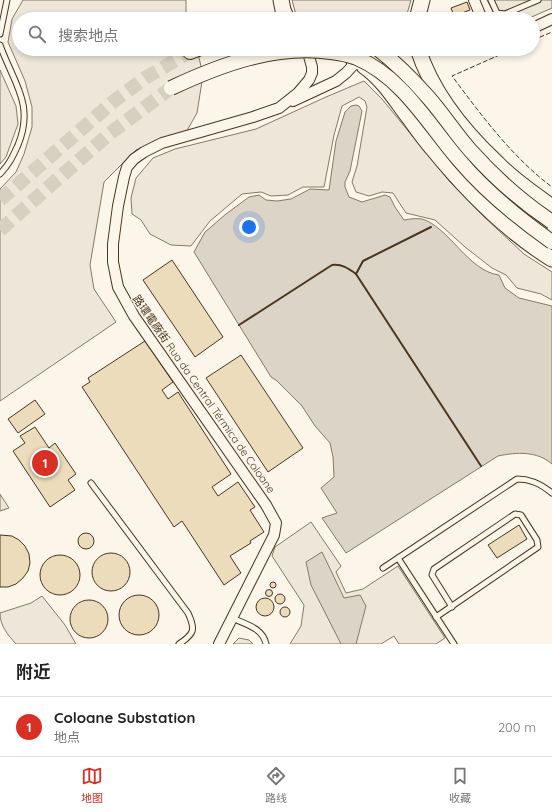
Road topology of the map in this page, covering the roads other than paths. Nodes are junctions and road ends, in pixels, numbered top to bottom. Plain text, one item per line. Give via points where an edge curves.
1 (7, 0) edge
2 (281, 0) edge
3 (422, 0) edge
4 (474, 0) edge
5 (491, 0) edge
6 (538, 0) edge
7 (284, 12) edge
8 (419, 12) edge
9 (479, 12) edge
10 (497, 12) edge
11 (510, 12) edge
12 (552, 19) edge
13 (540, 25) edge
14 (0, 34) edge
15 (0, 44) edge
16 (264, 56) edge
17 (309, 56) edge
18 (325, 56) edge
19 (352, 56) edge
20 (378, 56) edge
21 (386, 56) edge
22 (420, 56) edge
23 (357, 62) junction
24 (171, 88) tunnel mouth
25 (279, 108) junction
26 (0, 174) edge
27 (552, 207) edge
28 (552, 222) edge
29 (552, 242) edge
30 (552, 259) edge
31 (91, 483) dead end
32 (552, 494) edge
33 (398, 558) junction
34 (383, 568) dead end
35 (452, 607) junction
36 (232, 618) junction
37 (436, 618) junction
38 (178, 644) edge
39 (219, 644) edge
40 (266, 644) edge
41 (454, 644) edge

1 - 14 lane
2 - 7 main road
3 - 8 main road
4 - 9 street
5 - 10 lane
6 - 11 lane
12 - 13 street
15 - 26 lane via 23,101 25,121 10,162
16 - 24 main road, bridge via 236,62
17 - 25 street, 路環電廠街 Rua da Central Térmica de Coloane via 312,67 309,80
18 - 23 main road
19 - 29 main road, bridge via 377,70 398,86 482,186
20 - 23 main road
21 - 28 main road, bridge via 419,87 469,150 522,201
22 - 27 main road via 448,107 472,137 497,164
23 - 25 street via 336,80
23 - 30 main road via 370,70 384,84 464,186 498,219
25 - 36 street, 路環電廠街 Rua da Central Térmica de Coloane via 162,143 134,159 127,167 124,177 113,244 115,277 126,303 276,523 274,535
31 - 38 lane via 188,613 193,623 193,631 188,638
32 - 33 lane via 544,486 528,479 516,479
33 - 34 lane
33 - 37 lane
35 - 35 lane via 538,547 537,540 521,515 515,514 434,569 432,575
35 - 37 lane
36 - 39 street, 路環電廠街 Rua da Central Térmica de Coloane
36 - 40 lane via 258,630
37 - 41 lane

